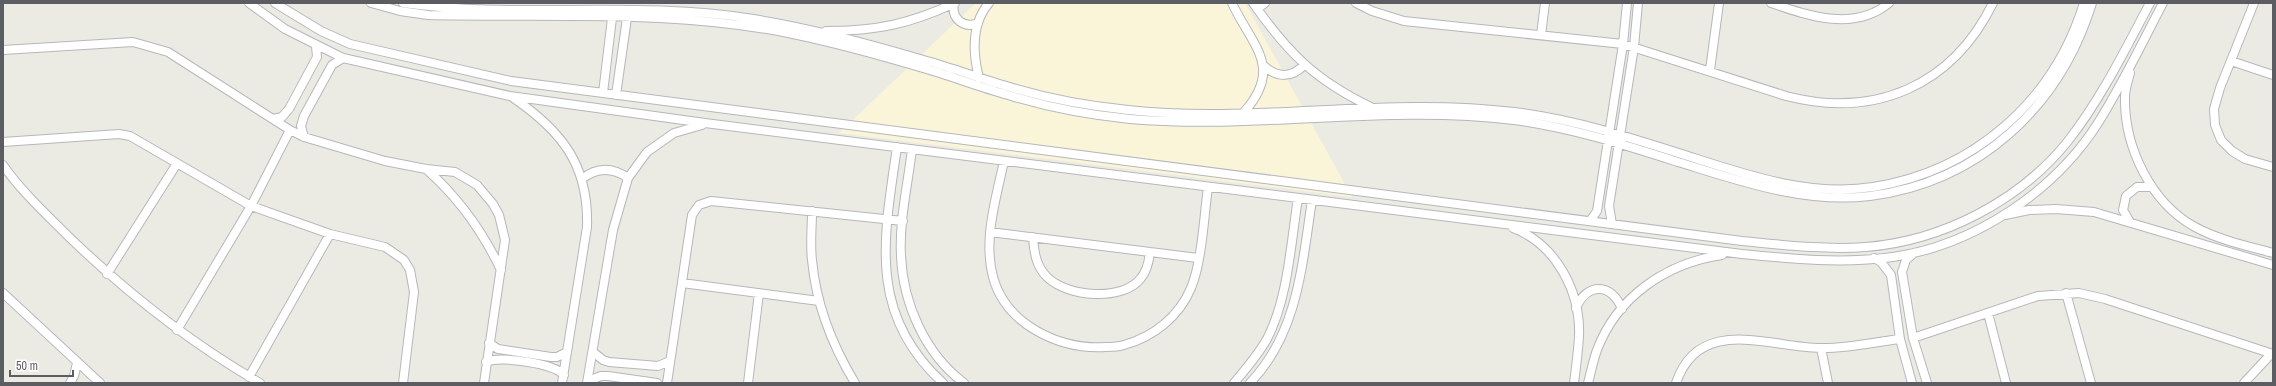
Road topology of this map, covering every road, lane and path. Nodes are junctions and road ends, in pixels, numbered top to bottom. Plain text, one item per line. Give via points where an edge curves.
1 (250, 3) edge
2 (275, 3) edge
3 (370, 3) edge
4 (402, 3) edge
5 (955, 3) edge
6 (989, 3) edge
7 (1232, 3) edge
8 (1265, 3) edge
9 (1356, 3) edge
10 (1545, 3) edge
11 (1627, 3) edge
12 (1638, 3) edge
13 (1719, 3) edge
14 (1771, 3) edge
15 (1802, 3) edge
16 (1888, 3) edge
17 (1993, 3) edge
18 (2084, 3) edge
19 (2092, 3) edge
20 (2150, 3) edge
21 (2163, 3) edge
22 (2254, 3) edge
23 (1255, 6) edge
24 (613, 10) edge
25 (628, 10) edge
26 (585, 13) junction
27 (1800, 13) junction
28 (674, 15) junction
29 (978, 23) junction
30 (813, 31) junction
31 (1541, 35) junction
32 (1623, 44) junction
33 (316, 46) junction
34 (1634, 47) junction
35 (3, 50) edge
36 (343, 58) junction
37 (2231, 62) junction
38 (1304, 65) junction
39 (2132, 65) junction
40 (1264, 66) junction
41 (1710, 70) junction
42 (2273, 75) edge
43 (979, 78) junction
44 (603, 93) junction
45 (616, 95) junction
46 (510, 96) junction
47 (1372, 107) junction
48 (1244, 112) junction
49 (272, 119) junction
50 (705, 124) junction
51 (290, 130) junction
52 (304, 137) junction
53 (1608, 138) junction
54 (1620, 141) junction
55 (3, 142) edge
56 (897, 147) junction
57 (912, 149) junction
58 (1004, 161) junction
59 (3, 165) edge
60 (176, 165) junction
61 (2273, 167) edge
62 (426, 169) junction
63 (628, 178) junction
64 (582, 179) junction
65 (1208, 187) junction
66 (2152, 187) junction
67 (1298, 198) junction
68 (1312, 200) junction
69 (251, 206) junction
70 (812, 211) junction
71 (2002, 215) junction
72 (887, 218) junction
73 (903, 221) junction
74 (1590, 221) junction
75 (2130, 222) junction
76 (1501, 224) junction
77 (1612, 224) junction
78 (990, 232) junction
79 (330, 234) junction
80 (1033, 237) junction
81 (1150, 252) junction
82 (1916, 252) junction
83 (1742, 254) junction
84 (2273, 254) edge
85 (1198, 258) junction
86 (1874, 258) junction
87 (2273, 265) edge
88 (501, 270) junction
89 (107, 274) junction
90 (682, 284) junction
91 (3, 293) edge
92 (759, 293) junction
93 (2066, 293) junction
94 (819, 301) junction
95 (1576, 308) junction
96 (1622, 309) junction
97 (1988, 313) junction
98 (177, 330) junction
99 (1913, 338) junction
100 (1900, 339) junction
101 (489, 343) junction
102 (1821, 348) junction
103 (567, 352) junction
104 (593, 352) junction
105 (2272, 354) edge
106 (670, 361) junction
107 (486, 362) junction
108 (77, 363) junction
109 (249, 377) junction
110 (563, 379) edge
111 (588, 382) edge
112 (70, 383) edge
113 (100, 383) edge
114 (260, 383) edge
115 (403, 383) edge
116 (484, 383) edge
117 (657, 383) edge
118 (667, 383) edge
119 (748, 383) edge
120 (855, 383) edge
121 (943, 383) edge
122 (964, 383) edge
123 (1234, 383) edge
124 (1250, 383) edge
125 (1574, 383) edge
126 (1588, 383) edge
127 (1676, 383) edge
128 (1828, 383) edge
129 (1912, 383) edge
130 (1927, 383) edge
131 (2006, 383) edge
132 (2090, 383) edge
133 (2244, 383) edge

1 - 33 street via 285,29
2 - 44 street via 321,31 350,44 511,81
3 - 26 street via 428,15
4 - 26 street via 430,7
5 - 29 street via 954,13 959,22 969,26
5 - 30 street via 910,22 862,31
6 - 29 street
7 - 40 street
8 - 23 street
9 - 31 street via 1372,11 1404,20
10 - 31 street
11 - 32 street
12 - 34 street
13 - 41 street
14 - 27 street
15 - 27 street
16 - 27 street via 1873,13 1844,20
17 - 41 street via 1972,39 1940,70 1914,86 1878,100 1855,104 1808,102
18 - 54 street via 2077,26 2062,57 2044,86 2021,113 1995,136 1966,155 1935,171 1902,182 1832,190 1798,186
19 - 54 street via 2069,61 2050,91 2027,119 2000,142 1970,162 1938,178 1903,190 1868,196 1832,198 1796,194 1723,176
20 - 77 street via 2118,64 2086,117 2067,142 2045,166 2021,186 1995,204 1955,225 1898,242 1846,248 1800,247
21 - 39 street
22 - 37 street
23 - 38 street via 1274,34
24 - 25 street
24 - 26 street
24 - 44 street
25 - 28 street
25 - 45 street
28 - 30 street via 750,18
28 - 53 street via 793,34 926,68 1012,97 1070,110 1128,118 1186,122 1406,114 1463,116 1516,120
29 - 43 street via 974,48
30 - 43 street via 928,61
31 - 32 street
32 - 34 street
32 - 53 street
33 - 36 street
33 - 49 street via 317,57 289,109 282,117
34 - 41 street
34 - 54 street
35 - 49 street via 133,42 151,46 184,61
36 - 46 street
36 - 52 street via 332,65 304,116 301,126
37 - 42 street
37 - 61 street via 2214,109 2215,125 2221,140 2232,151 2245,159
38 - 40 street via 1292,74 1284,76 1276,75
38 - 47 street via 1337,89
39 - 66 street via 2125,96 2128,128 2137,158
39 - 71 street via 2097,124 2078,150 2055,175
40 - 48 street via 1262,84 1254,101
43 - 48 street via 1071,102 1129,110 1187,114
44 - 45 street
45 - 74 street
46 - 50 street
46 - 64 street via 556,132 570,152
47 - 48 street
47 - 53 street via 1464,107 1518,112
49 - 51 street
50 - 56 street
50 - 63 street via 674,133 647,152
51 - 52 street
51 - 69 street
52 - 62 street via 352,152
53 - 54 street
53 - 74 street via 1597,211
54 - 77 street via 1609,206
55 - 60 street via 119,134 140,141
56 - 57 street
56 - 72 street
57 - 58 street
57 - 73 street
58 - 65 street
58 - 78 street
59 - 89 street via 51,219
60 - 69 street
60 - 89 street
62 - 88 street via 463,206 478,227
62 - 88 street via 455,172 467,178 487,195 499,215 503,228 505,240
63 - 64 street via 610,169 600,169
63 - 104 street via 613,230
64 - 103 street via 588,205 587,227
65 - 67 street
65 - 85 street
66 - 75 street via 2137,186 2126,196 2123,210
66 - 84 street via 2171,209 2195,227 2222,239
67 - 68 street
67 - 123 street via 1278,310 1267,338 1251,364
68 - 76 street
68 - 124 street via 1292,314 1279,344 1261,372
69 - 79 street
69 - 98 street
70 - 72 street
70 - 90 street via 711,201 699,205 692,215
70 - 94 street via 812,260
71 - 75 street via 2056,209 2094,212
71 - 82 street via 1960,237
72 - 73 street
72 - 121 street via 884,252 887,288 910,346
73 - 122 street via 901,255 905,289 916,322 934,352
74 - 77 street
75 - 87 street
76 - 83 street
76 - 95 street via 1533,238 1547,249 1568,281
78 - 80 street
78 - 85 street via 989,256 993,279 1004,300 1019,318 1061,343 1092,348 1122,346 1151,334 1175,315 1191,288
79 - 109 street
79 - 115 street via 385,247 396,252 410,270 414,292
80 - 81 street
80 - 81 street via 1036,259 1048,278 1060,285 1088,294 1118,292 1133,286 1148,266
81 - 85 street
82 - 86 street
82 - 99 street via 1906,260 1902,272
83 - 86 street via 1822,260
83 - 96 street via 1704,257 1668,270 1637,292
86 - 100 street via 1881,262 1891,275
88 - 101 street
89 - 98 street
90 - 92 street
90 - 106 street
91 - 108 street
92 - 94 street
92 - 119 street
93 - 97 street via 2038,296
93 - 105 street via 2092,295
93 - 132 street
94 - 120 street via 837,353
95 - 96 street via 1580,298 1589,291 1599,289 1610,292 1618,299
95 - 125 street via 1579,336
96 - 126 street via 1597,350
97 - 99 street
97 - 131 street
98 - 109 street
99 - 130 street
100 - 102 street
100 - 129 street
101 - 103 street via 498,349 552,357
101 - 107 street
102 - 127 street via 1734,338 1717,341 1691,356 1681,368
102 - 128 street
103 - 110 street
104 - 106 street via 609,362 658,366
104 - 111 street
105 - 133 street
106 - 118 street
107 - 110 street via 502,359 550,366
107 - 116 street
108 - 112 street
108 - 113 street
109 - 114 street
111 - 117 street via 601,376 608,376

